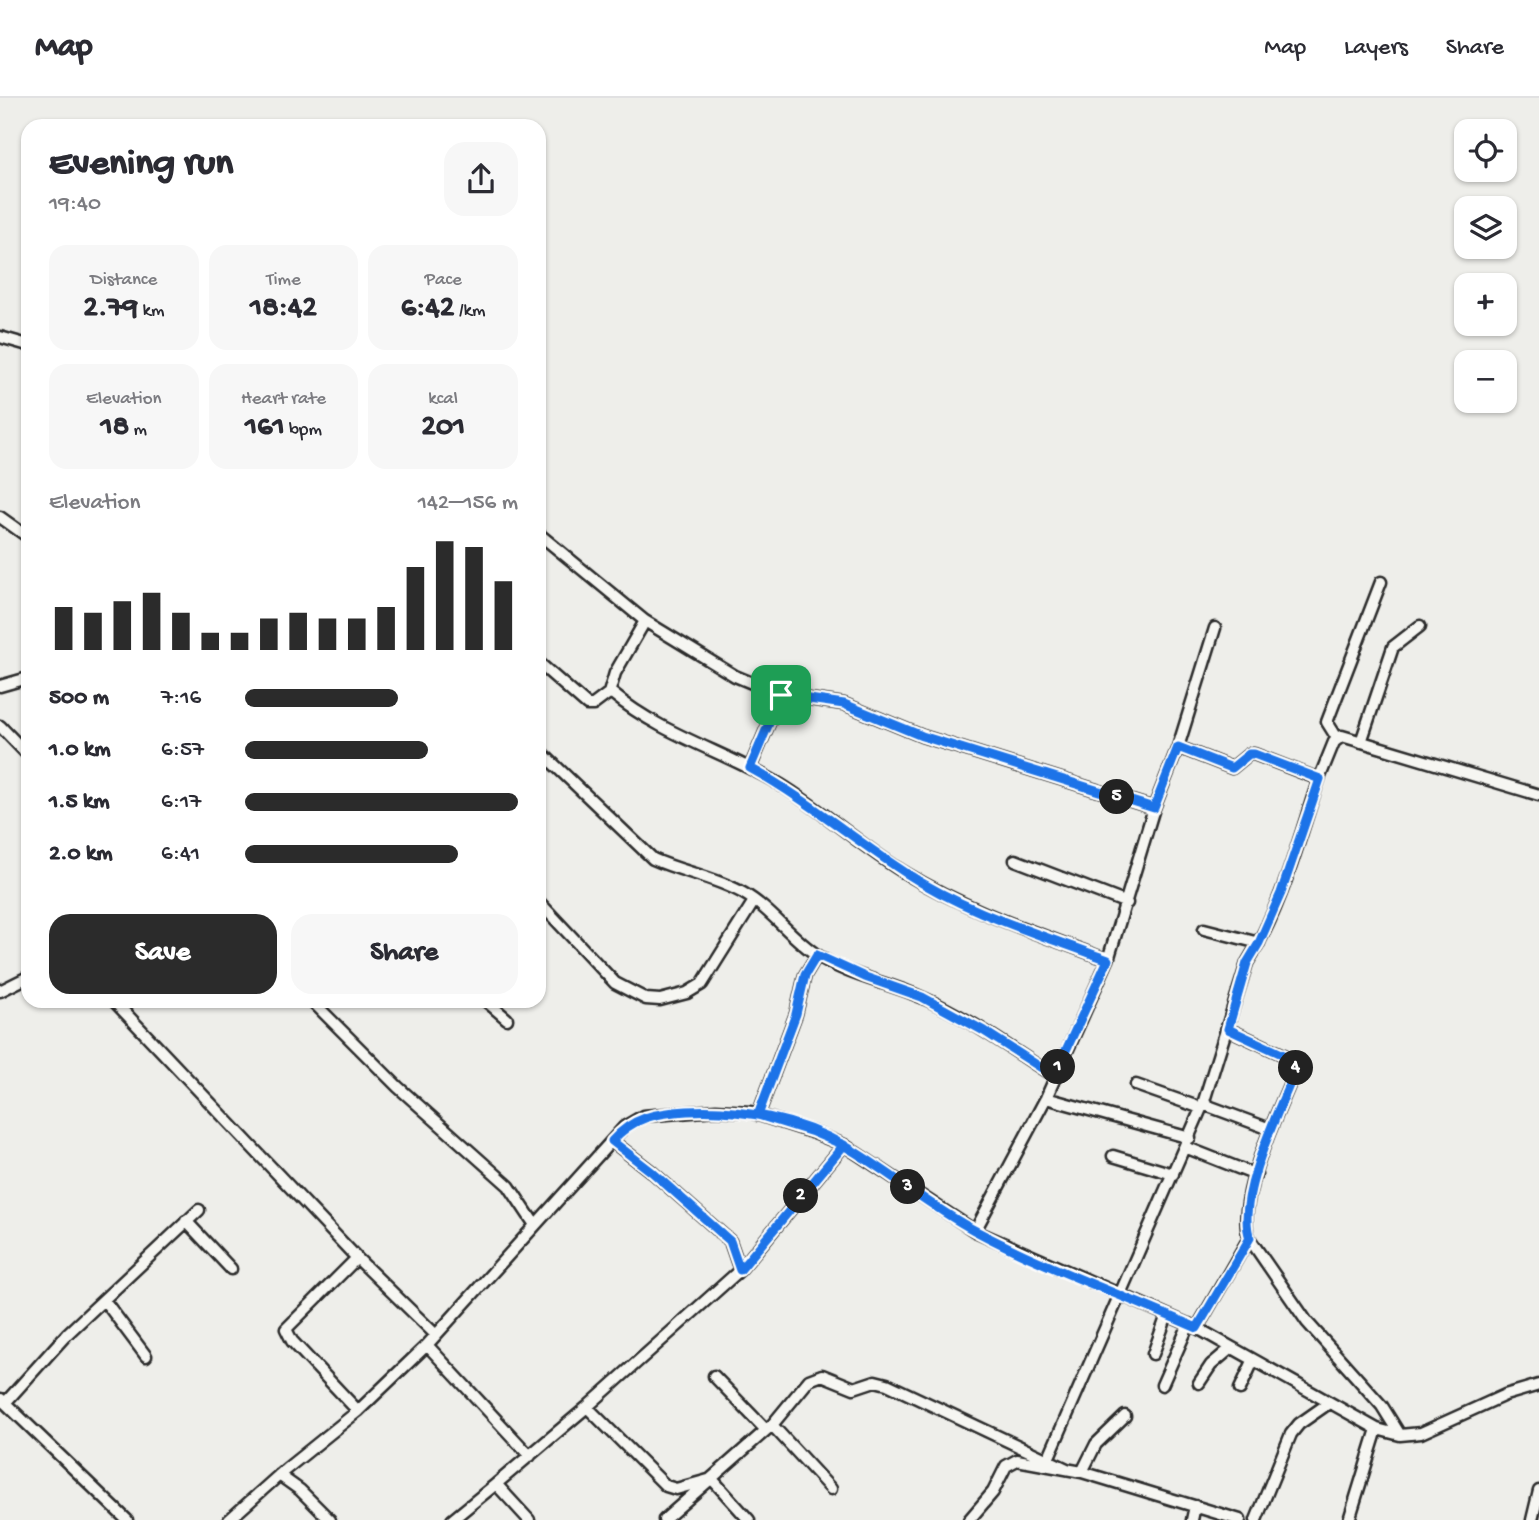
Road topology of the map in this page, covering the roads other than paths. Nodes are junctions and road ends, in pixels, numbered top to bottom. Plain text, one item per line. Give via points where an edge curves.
1 (0, 337) edge
2 (21, 343) edge
3 (0, 517) edge
4 (21, 532) edge
5 (546, 540) edge
6 (1381, 582) dead end
7 (645, 621) junction
8 (1420, 626) dead end
9 (1214, 628) dead end
10 (546, 669) edge
11 (21, 680) edge
12 (0, 686) edge
13 (609, 693) junction
14 (781, 695) junction
15 (0, 726) edge
16 (1337, 738) junction
17 (1361, 742) junction
18 (1178, 747) junction
19 (21, 748) edge
20 (546, 757) edge
21 (750, 768) junction
22 (1320, 779) junction
23 (1539, 795) edge
24 (1154, 808) junction
25 (1015, 860) dead end
26 (754, 901) junction
27 (1127, 903) junction
28 (546, 909) edge
29 (1204, 929) dead end
30 (1259, 943) junction
31 (817, 955) junction
32 (1108, 960) junction
33 (21, 980) edge
34 (0, 991) edge
35 (121, 1008) edge
36 (319, 1008) edge
37 (494, 1008) edge
38 (507, 1019) dead end
39 (1228, 1029) junction
40 (1054, 1076) junction
41 (1136, 1085) dead end
42 (1046, 1098) junction
43 (1202, 1106) junction
44 (758, 1115) junction
45 (1270, 1129) junction
46 (612, 1141) junction
47 (1188, 1142) junction
48 (844, 1145) junction
49 (1113, 1156) dead end
50 (1173, 1174) junction
51 (1256, 1175) junction
52 (199, 1210) dead end
53 (186, 1221) junction
54 (535, 1225) junction
55 (975, 1231) junction
56 (1250, 1238) junction
57 (357, 1258) junction
58 (230, 1269) dead end
59 (740, 1270) junction
60 (1122, 1295) junction
61 (104, 1300) junction
62 (1167, 1315) junction
63 (1193, 1326) junction
64 (436, 1335) junction
65 (427, 1345) junction
66 (1231, 1348) junction
67 (1153, 1354) dead end
68 (146, 1356) dead end
69 (1254, 1361) junction
70 (714, 1376) dead end
71 (1199, 1383) dead end
72 (1162, 1385) dead end
73 (1539, 1385) edge
74 (1240, 1389) dead end
75 (3, 1401) edge
76 (1329, 1403) junction
77 (587, 1406) junction
78 (358, 1411) junction
79 (1125, 1416) dead end
80 (769, 1427) junction
81 (1377, 1429) junction
82 (1400, 1435) junction
83 (530, 1456) junction
84 (1048, 1459) junction
85 (1067, 1469) junction
86 (1082, 1472) junction
87 (279, 1475) junction
88 (712, 1479) junction
89 (496, 1484) junction
90 (831, 1489) dead end
91 (1539, 1491) edge
92 (1195, 1506) junction
93 (1220, 1517) edge
94 (127, 1520) edge
95 (229, 1520) edge
96 (330, 1520) edge
97 (452, 1520) edge
98 (529, 1520) edge
99 (664, 1520) edge
100 (749, 1520) edge
101 (969, 1520) edge
102 (1192, 1520) edge
103 (1240, 1520) edge
104 (1256, 1520) edge
105 (1349, 1520) edge
106 (1532, 1520) edge

1 - 2 street
3 - 4 street
5 - 7 street
6 - 16 street via 1327,722
7 - 13 street via 615,673
7 - 14 street via 735,676
8 - 17 street via 1393,647
9 - 18 street
10 - 13 street via 587,705
11 - 12 street
13 - 21 street via 649,721
14 - 21 street
14 - 24 street via 844,704 922,736
15 - 19 street
16 - 17 street
16 - 22 street
17 - 23 street
18 - 22 street via 1232,768 1254,754
18 - 24 street
20 - 26 street via 653,859 724,883
21 - 32 street via 916,879 984,914
22 - 30 street
24 - 27 street
25 - 27 street
26 - 28 street via 702,984 660,1000 646,999 615,983
26 - 31 street
27 - 32 street
29 - 30 street
30 - 39 street via 1247,963
31 - 40 street via 922,997
31 - 44 street via 805,975 796,1014
32 - 40 street
33 - 34 street
35 - 57 street
36 - 54 street via 398,1087 509,1186
37 - 38 street
39 - 43 street
39 - 45 street via 1286,1056 1296,1069
40 - 42 street
41 - 43 street
42 - 47 street
42 - 55 street
43 - 45 street
43 - 47 street
44 - 46 street via 716,1110 643,1116
44 - 48 street
45 - 51 street
46 - 54 street
46 - 59 street via 730,1241
47 - 50 street
47 - 51 street
48 - 55 street
48 - 59 street
49 - 50 street
50 - 60 street
51 - 56 street via 1244,1224
52 - 53 street
53 - 58 street
53 - 61 street
54 - 64 street
55 - 60 street
56 - 63 street
56 - 82 street via 1307,1322 1382,1406
57 - 64 street
57 - 78 street via 286,1329
59 - 77 street
60 - 62 street
60 - 84 street
61 - 68 street
61 - 75 street
62 - 63 street
62 - 67 street
63 - 66 street
63 - 72 street
64 - 65 street
65 - 78 street
65 - 83 street
66 - 69 street
66 - 71 street via 1211,1364
69 - 74 street
69 - 76 street
70 - 80 street
73 - 82 street via 1505,1395 1421,1433
75 - 94 street
76 - 81 street
76 - 104 street via 1291,1434
77 - 83 street
77 - 88 street via 666,1486 676,1489
78 - 87 street
79 - 86 street via 1096,1444
80 - 84 street via 816,1376 854,1388 875,1381
80 - 88 street
80 - 90 street
81 - 82 street
81 - 105 street
83 - 89 street
84 - 85 street
85 - 86 street
85 - 101 street via 1017,1460 1006,1465 993,1492
86 - 92 street
87 - 95 street
87 - 96 street
88 - 99 street
88 - 100 street
89 - 97 street
89 - 98 street
91 - 106 street
92 - 93 street
92 - 102 street
93 - 103 street

